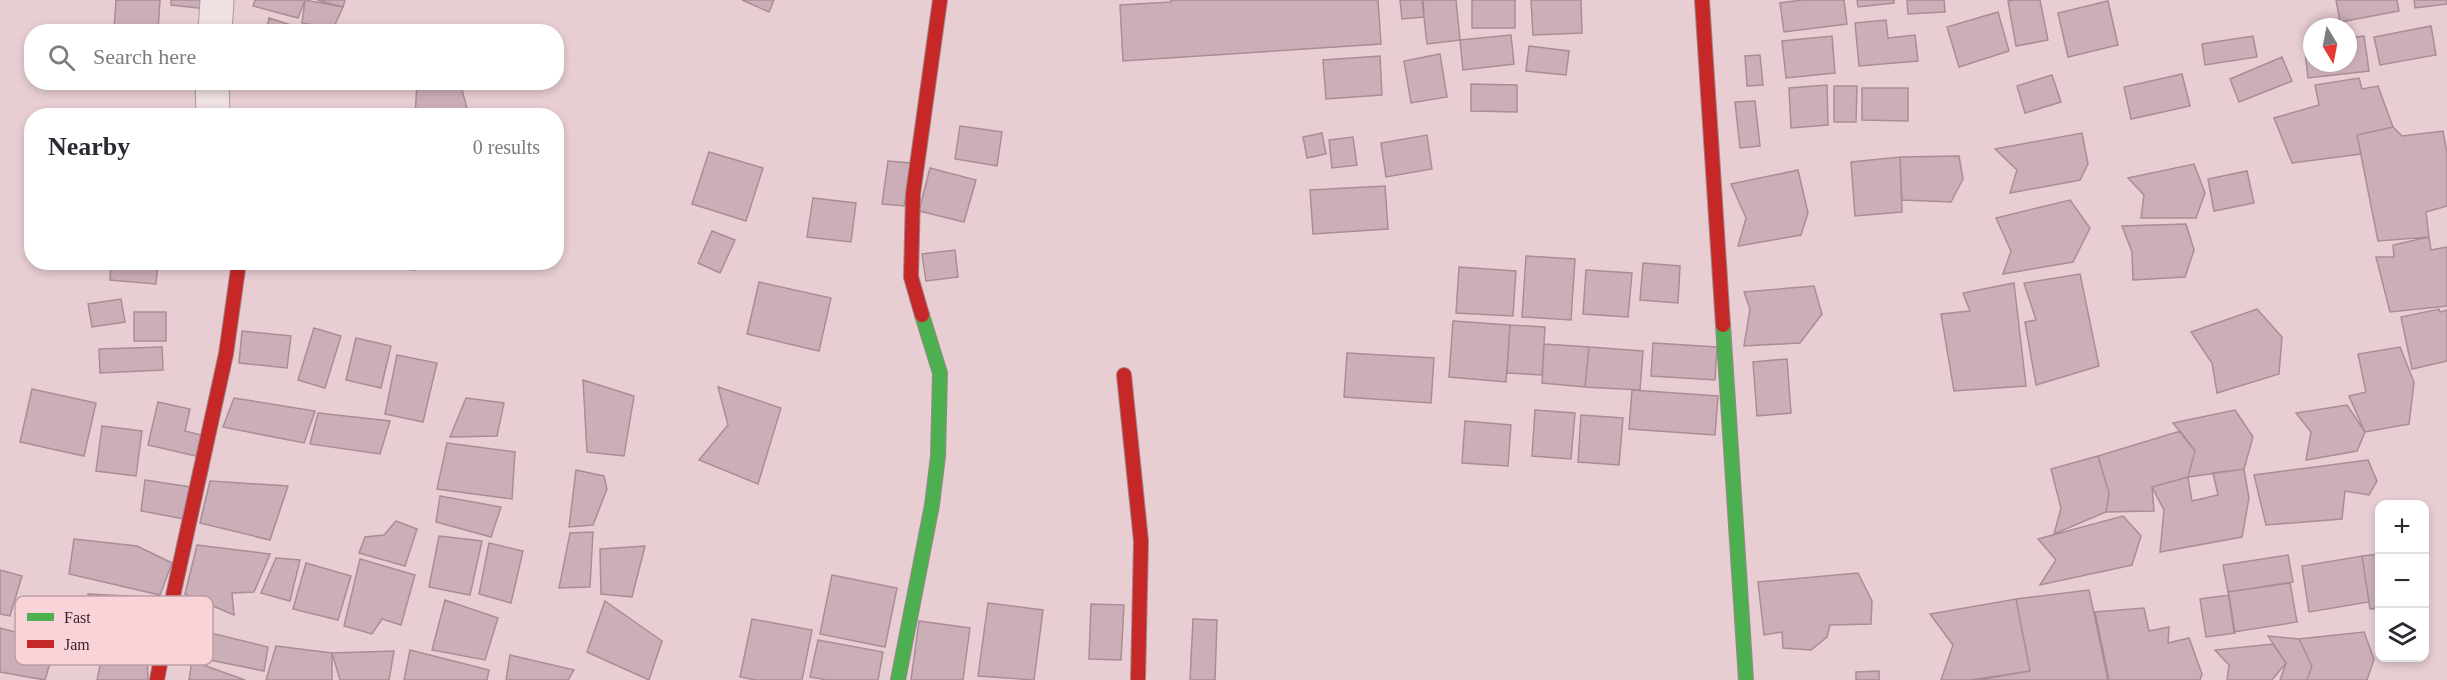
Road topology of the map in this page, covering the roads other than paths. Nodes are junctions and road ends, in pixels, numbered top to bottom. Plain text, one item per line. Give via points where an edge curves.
1 (217, 0) edge
2 (940, 0) edge
3 (1702, 0) edge
4 (216, 24) edge
5 (212, 90) edge
6 (213, 108) edge
7 (238, 270) edge
8 (1124, 375) dead end
9 (173, 596) edge
10 (161, 665) edge
11 (158, 680) edge
12 (898, 680) edge
13 (1138, 680) edge
14 (1746, 680) edge

1 - 4 street
2 - 12 street via 913,194 911,277 940,373 938,456
3 - 14 street
5 - 6 street
7 - 9 street via 226,354
8 - 13 street via 1141,541
10 - 11 street

